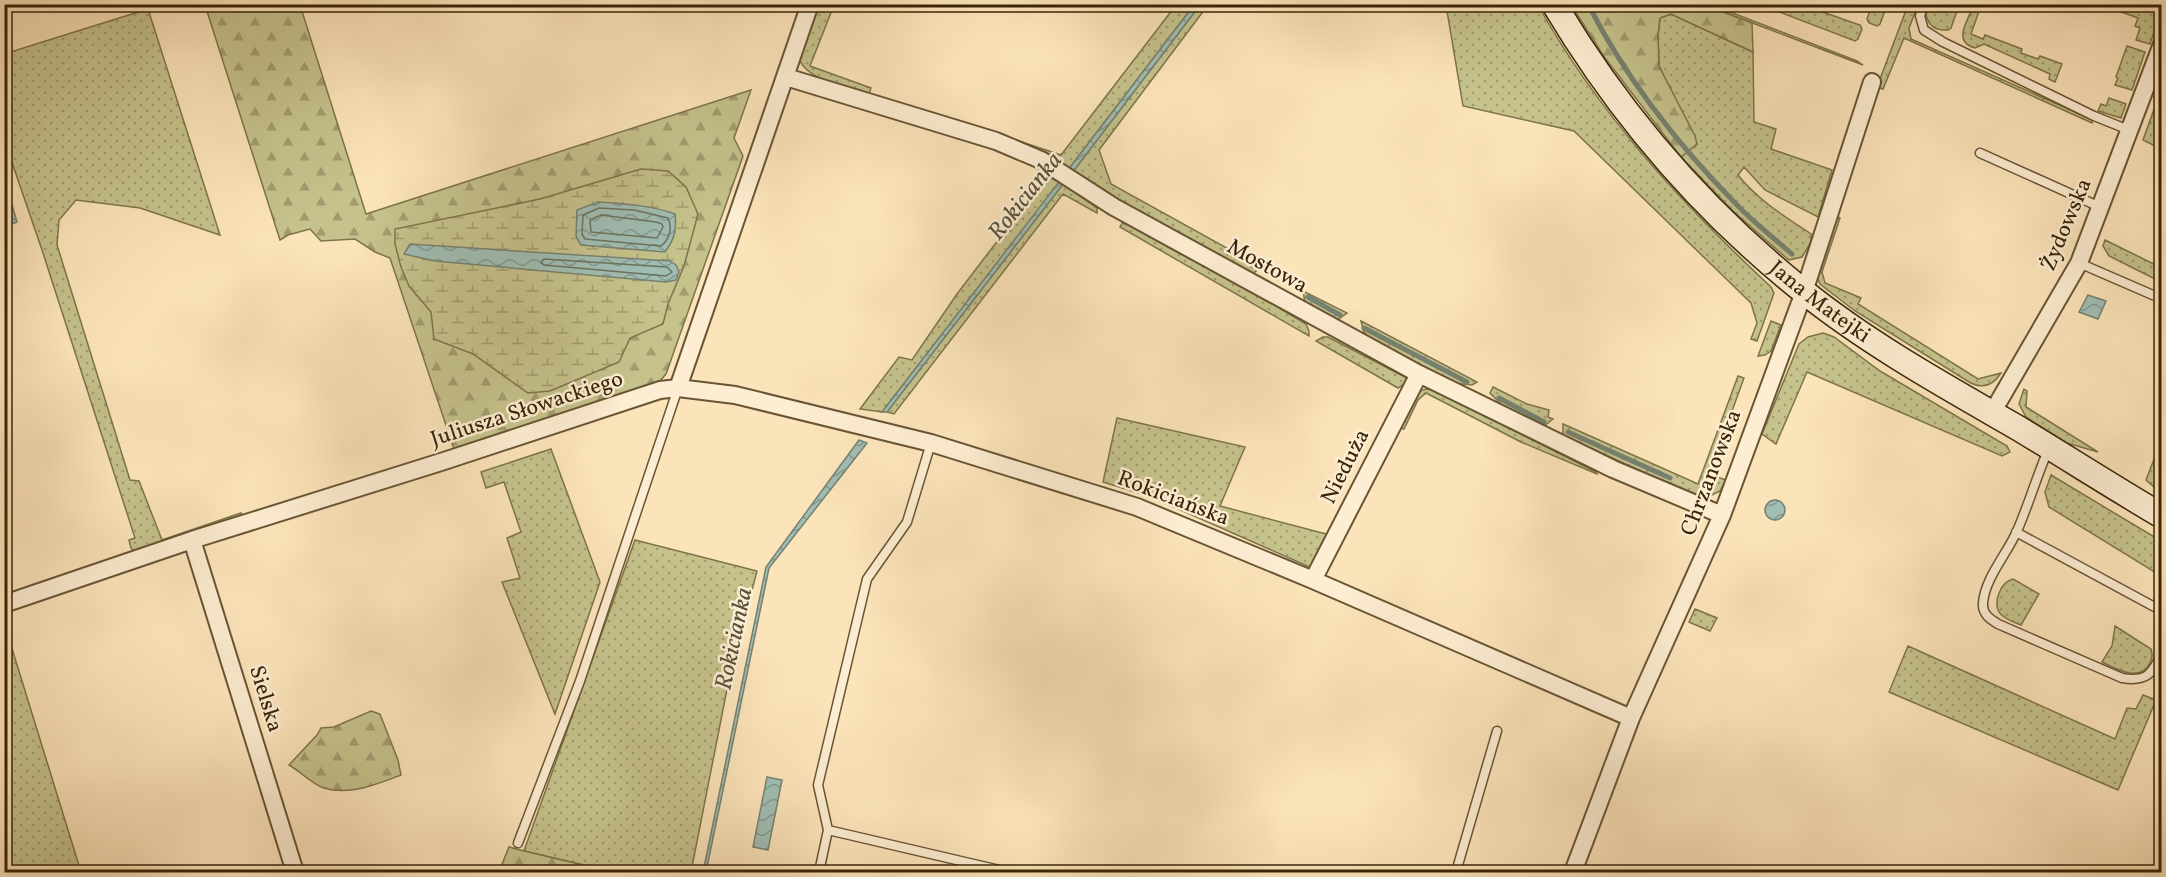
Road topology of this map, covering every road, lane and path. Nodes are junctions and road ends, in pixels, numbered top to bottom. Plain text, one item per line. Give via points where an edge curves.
1 (810, 4) edge
2 (1554, 4) edge
3 (1924, 4) edge
4 (2162, 44) edge
5 (786, 77) junction
6 (1872, 82) dead end
7 (2129, 130) junction
8 (1980, 153) dead end
9 (2100, 207) junction
10 (2079, 263) junction
11 (1804, 292) junction
12 (2162, 299) edge
13 (1419, 374) junction
14 (678, 388) junction
15 (1992, 413) junction
16 (931, 443) junction
17 (2049, 447) junction
18 (1722, 515) junction
19 (2162, 516) edge
20 (2016, 532) junction
21 (192, 540) junction
22 (1313, 580) junction
23 (4, 604) edge
24 (2162, 611) edge
25 (2162, 653) edge
26 (1631, 718) junction
27 (1497, 731) dead end
28 (828, 830) junction
29 (518, 843) dead end
30 (295, 873) edge
31 (819, 873) edge
32 (1008, 873) edge
33 (1456, 873) edge
34 (1573, 873) edge

1 - 5 street
2 - 11 street, Jana Matejki via 1598,74 1651,144 1707,206
3 - 7 lane via 1920,16 1924,30 1943,42
4 - 7 street, Żydowska
5 - 13 street, Mostowa via 1030,154 1114,207
5 - 14 street
6 - 11 street, Chrzanowska
7 - 9 street, Żydowska
8 - 9 lane
9 - 10 street, Żydowska
10 - 12 lane
10 - 15 street, Żydowska
11 - 15 street, Jana Matejki via 1899,357
11 - 18 street, Chrzanowska
13 - 18 street, Mostowa via 1595,461
13 - 22 street, Nieduża
14 - 16 street, Rokiciańska via 735,395
14 - 21 street, Juliusza Słowackiego via 660,390
14 - 29 lane via 580,681
15 - 17 street, Jana Matejki
16 - 22 street, Rokiciańska via 1137,507
16 - 28 lane via 907,522 867,579 818,785
17 - 19 street, Jana Matejki
17 - 20 lane
18 - 26 street, Chrzanowska
20 - 24 lane
20 - 25 lane via 1990,580 1984,611 1988,617 2122,678 2141,680 2155,667
21 - 23 street, Juliusza Słowackiego
21 - 30 street, Sielska
22 - 26 street, Rokiciańska
26 - 34 street, Chrzanowska
27 - 33 lane
28 - 31 lane
28 - 32 lane

